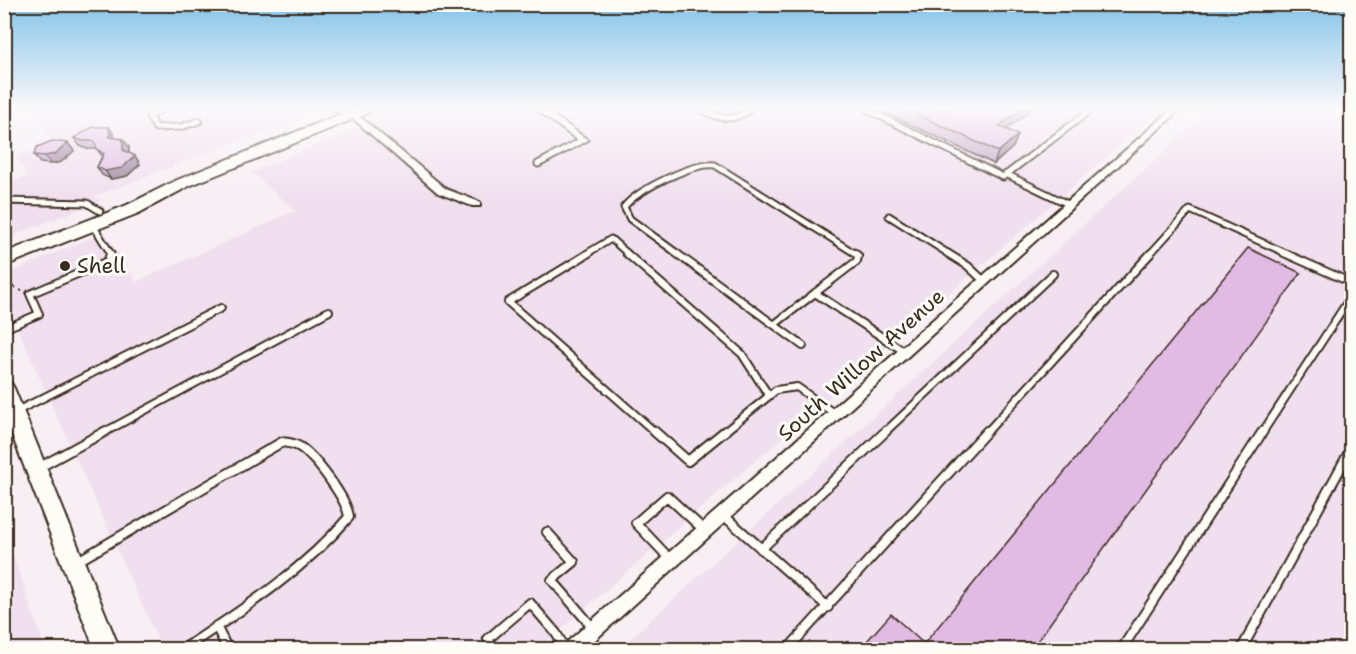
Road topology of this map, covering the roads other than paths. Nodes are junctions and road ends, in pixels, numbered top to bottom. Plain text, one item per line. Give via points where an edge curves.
1 (291, 140) edge
2 (389, 140) edge
3 (583, 140) edge
4 (927, 140) edge
5 (1052, 140) edge
6 (1143, 140) edge
7 (538, 164) dead end
8 (1006, 174) junction
9 (4, 201) edge
10 (476, 204) dead end
11 (1070, 205) junction
12 (889, 216) dead end
13 (96, 218) junction
14 (4, 251) edge
15 (4, 260) edge
16 (1053, 274) dead end
17 (984, 281) junction
18 (1352, 283) edge
19 (815, 293) junction
20 (1352, 296) edge
21 (221, 308) dead end
22 (329, 311) dead end
23 (776, 324) junction
24 (4, 329) edge
25 (803, 346) dead end
26 (904, 352) junction
27 (4, 388) edge
28 (769, 396) junction
29 (14, 412) junction
30 (835, 414) junction
31 (1352, 447) edge
32 (37, 469) junction
33 (723, 514) junction
34 (704, 531) junction
35 (547, 532) dead end
36 (761, 549) junction
37 (672, 560) junction
38 (74, 564) junction
39 (828, 607) junction
40 (216, 626) junction
41 (594, 629) junction
42 (108, 650) edge
43 (182, 650) edge
44 (228, 650) edge
45 (495, 650) edge
46 (566, 650) edge
47 (571, 650) edge
48 (787, 650) edge
49 (1120, 650) edge
50 (1241, 650) edge

1 - 13 main road via 183,183 133,209
2 - 10 street via 442,191
3 - 7 lane
4 - 8 lane via 1003,177
5 - 8 lane
6 - 11 street, South Willow Avenue
8 - 11 lane
9 - 13 lane via 87,203
11 - 17 street, South Willow Avenue
12 - 17 lane via 968,266
13 - 14 main road
13 - 15 main road
13 - 24 lane via 111,254 108,261 30,294 39,314
16 - 36 lane
17 - 26 street, South Willow Avenue
18 - 39 lane via 1190,210
19 - 23 lane
19 - 23 lane via 857,261 854,251 709,162 695,164 627,203 624,207 630,219
19 - 26 lane
20 - 49 lane
21 - 29 lane
22 - 32 lane
23 - 25 lane
26 - 30 street, South Willow Avenue
27 - 29 main road
28 - 28 lane via 687,460 508,302 611,239 742,354
28 - 30 lane via 776,390 797,387
29 - 32 main road
30 - 33 street, South Willow Avenue
31 - 50 lane
32 - 38 main road
33 - 34 street, South Willow Avenue
33 - 36 lane
34 - 37 street, South Willow Avenue
34 - 37 lane via 667,496 636,523
35 - 41 lane via 574,562 552,580
36 - 39 lane
37 - 41 street, South Willow Avenue
38 - 40 lane via 282,442 292,442 308,452 348,509 349,517 305,565
38 - 42 main road
39 - 48 lane
40 - 43 lane
40 - 44 lane
41 - 47 street, South Willow Avenue
45 - 46 lane via 488,639 530,603

